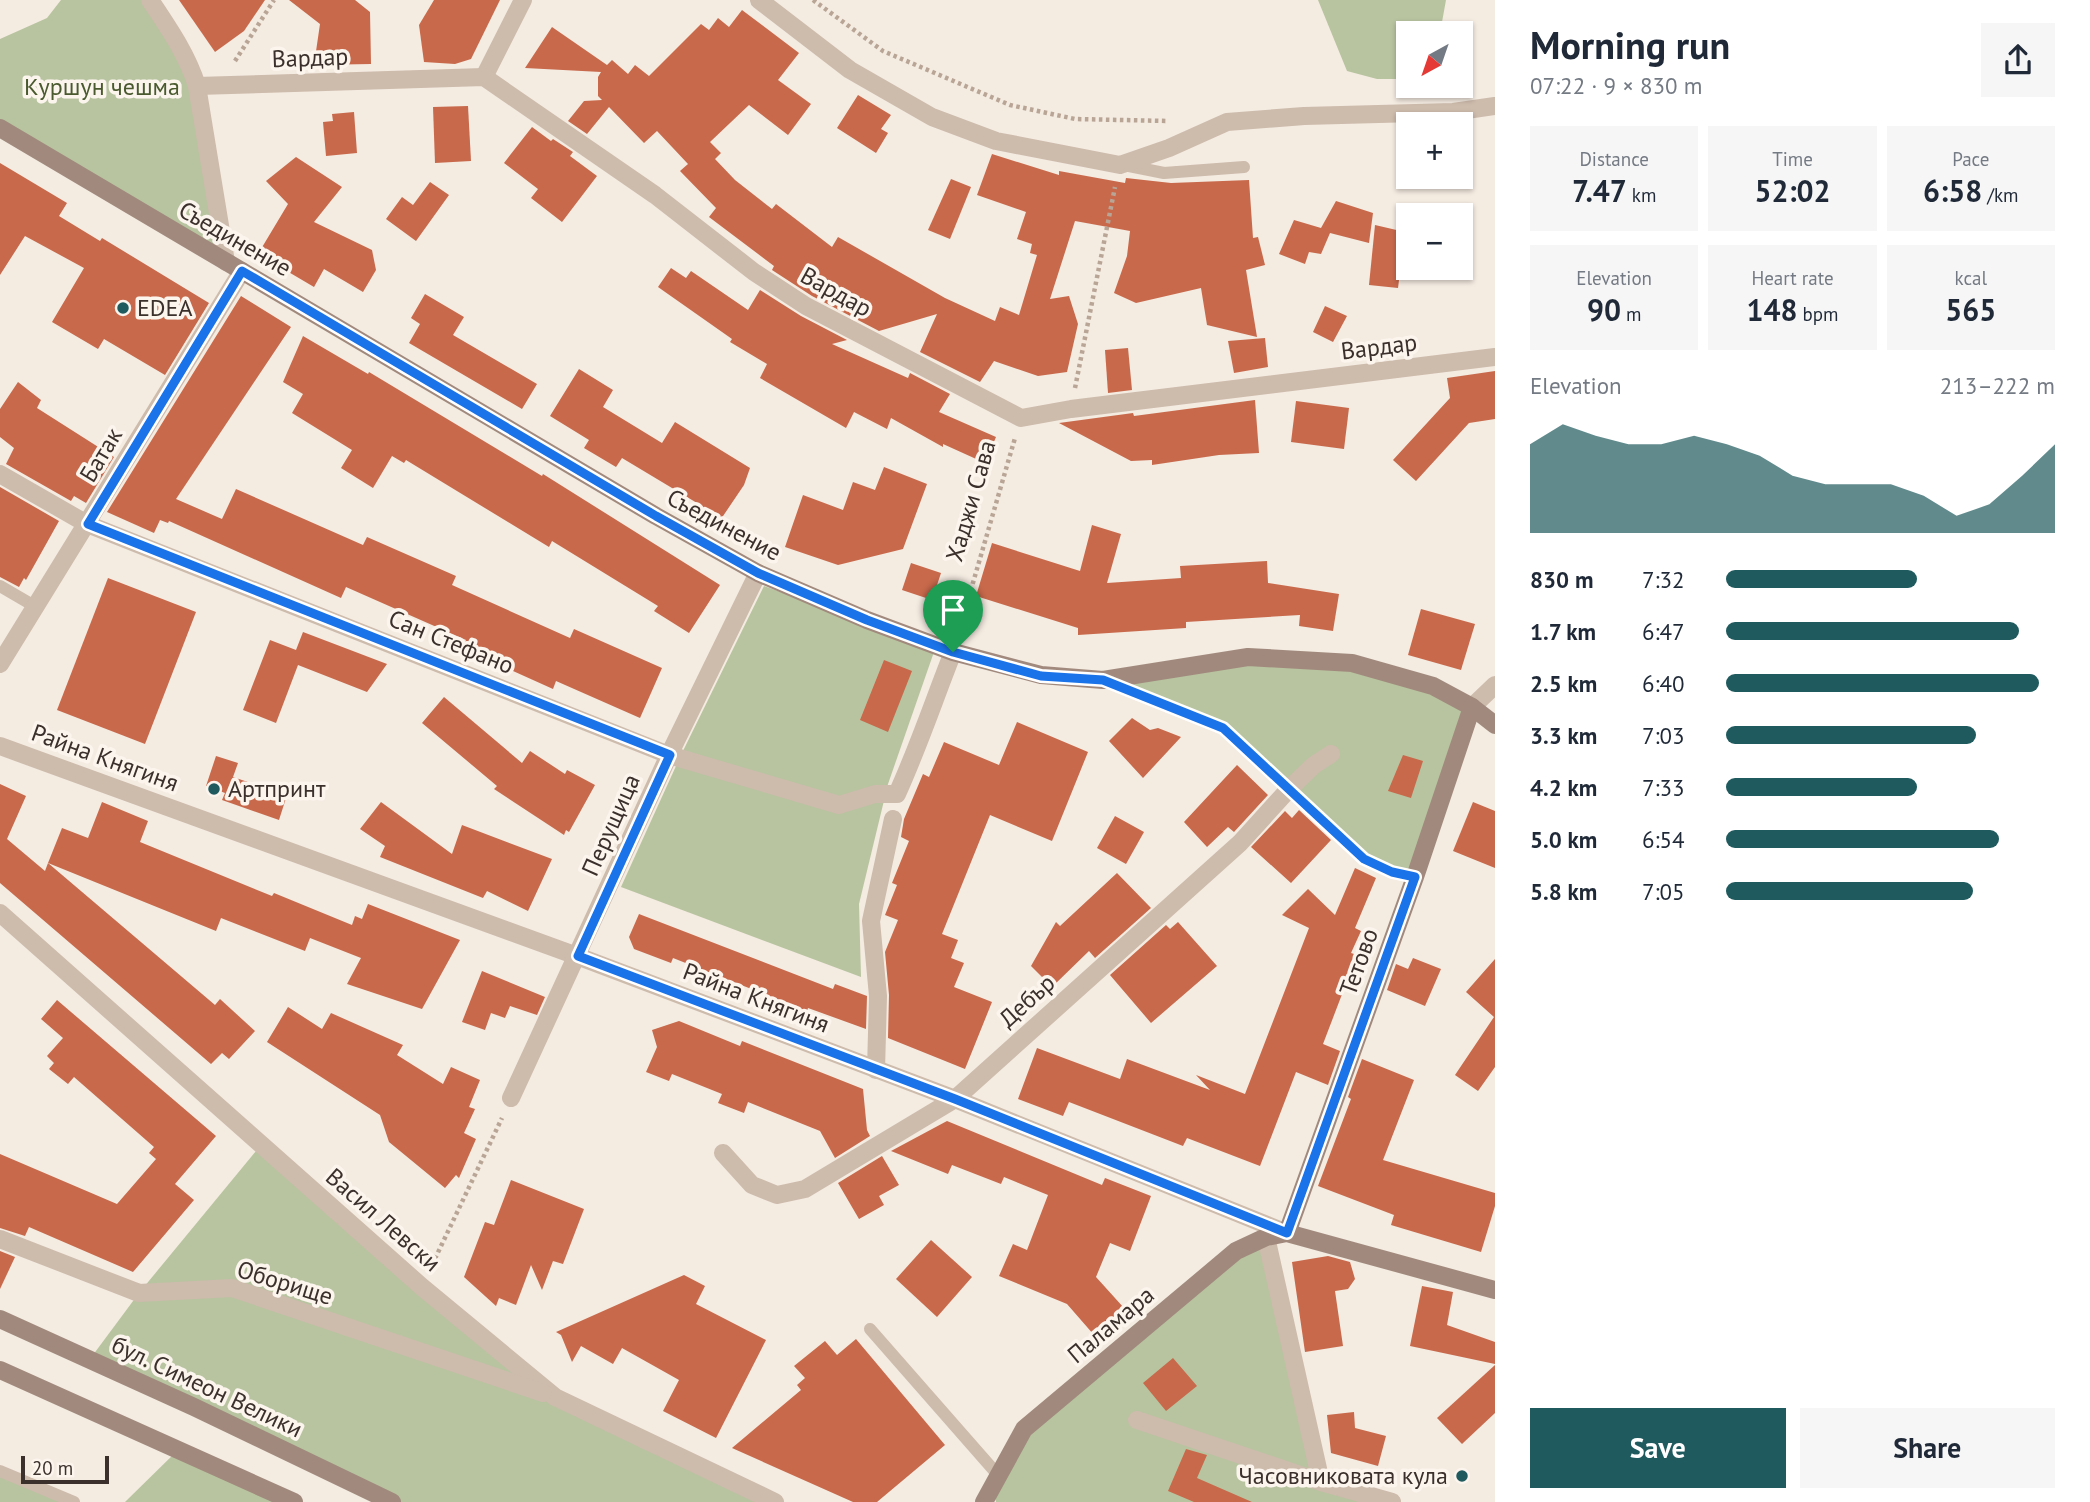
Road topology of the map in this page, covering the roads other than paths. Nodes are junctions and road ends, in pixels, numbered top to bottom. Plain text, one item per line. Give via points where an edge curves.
1 (150, 0) edge
2 (523, 0) edge
3 (758, 0) edge
4 (484, 77) junction
5 (197, 86) junction
6 (1495, 106) edge
7 (0, 128) edge
8 (1120, 165) junction
9 (1244, 167) dead end
10 (234, 267) junction
11 (1495, 357) edge
12 (0, 474) edge
13 (88, 524) junction
14 (758, 573) junction
15 (0, 586) edge
16 (36, 607) junction
17 (953, 652) junction
18 (0, 664) edge
19 (1103, 680) junction
20 (1495, 685) edge
21 (1472, 707) junction
22 (1495, 725) edge
23 (0, 746) edge
24 (1332, 754) dead end
25 (670, 755) junction
26 (1289, 789) junction
27 (892, 819) dead end
28 (1415, 877) junction
29 (0, 913) edge
30 (578, 956) junction
31 (876, 1070) junction
32 (511, 1098) road end
33 (955, 1099) junction
34 (723, 1153) dead end
35 (1287, 1233) junction
36 (1266, 1237) junction
37 (0, 1239) edge
38 (1495, 1290) edge
39 (0, 1319) edge
40 (870, 1329) dead end
41 (0, 1370) edge
42 (555, 1397) junction
43 (1137, 1420) dead end
44 (0, 1471) edge
45 (1321, 1482) junction
46 (995, 1487) edge
47 (69, 1500) edge
48 (45, 1502) edge
49 (295, 1502) edge
50 (392, 1502) edge
51 (775, 1502) edge
52 (984, 1502) edge
53 (1392, 1502) edge

1 - 5 street via 181,49
2 - 4 street
3 - 8 street via 849,70 932,117 996,141
4 - 5 street, Вардар
4 - 11 street, Вардар via 656,195 754,272 806,306 1021,418
5 - 10 street
6 - 8 street via 1227,122
7 - 10 street, Съединение
8 - 9 lane via 1164,173
10 - 13 street, Батак
10 - 14 street, Съединение
12 - 13 street, Сан Стефано
13 - 16 street, Батак
13 - 25 street, Сан Стефано
14 - 17 street, Съединение
14 - 25 street, Перущица
15 - 16 lane
16 - 18 street, Батак
17 - 19 street, Съединение via 1041,676
17 - 25 street, Сан Стефано via 897,794 875,794 839,806
19 - 21 street, Съединение via 1248,657 1352,663 1433,686
19 - 26 lane via 1223,728
20 - 21 street
21 - 22 street, Съединение
21 - 28 street, Тетово
23 - 30 street, Райна Княгиня
24 - 26 street, Дебър
25 - 30 street, Перущица
26 - 28 lane via 1364,859
26 - 33 street, Дебър via 1240,843
27 - 31 street via 871,921 878,996
28 - 35 street, Тетово
29 - 42 street, Васил Левски via 422,1287
30 - 31 street, Райна Княгиня
30 - 32 street, Перущица
31 - 33 street, Райна Княгиня
33 - 34 street, Дебър via 805,1189 777,1195 752,1185
33 - 35 street, Райна Княгиня
35 - 36 street, Паламара
35 - 38 street, Райна Княгиня
36 - 45 street
36 - 46 street, Паламара via 1237,1251 1024,1429
37 - 42 street, Оборище via 139,1293 232,1288
39 - 50 street, бул. Симеон Велики
40 - 46 lane
41 - 49 street
42 - 51 street, Васил Левски
43 - 45 street
44 - 47 lane
45 - 53 street
46 - 52 street, Паламара
47 - 48 lane

